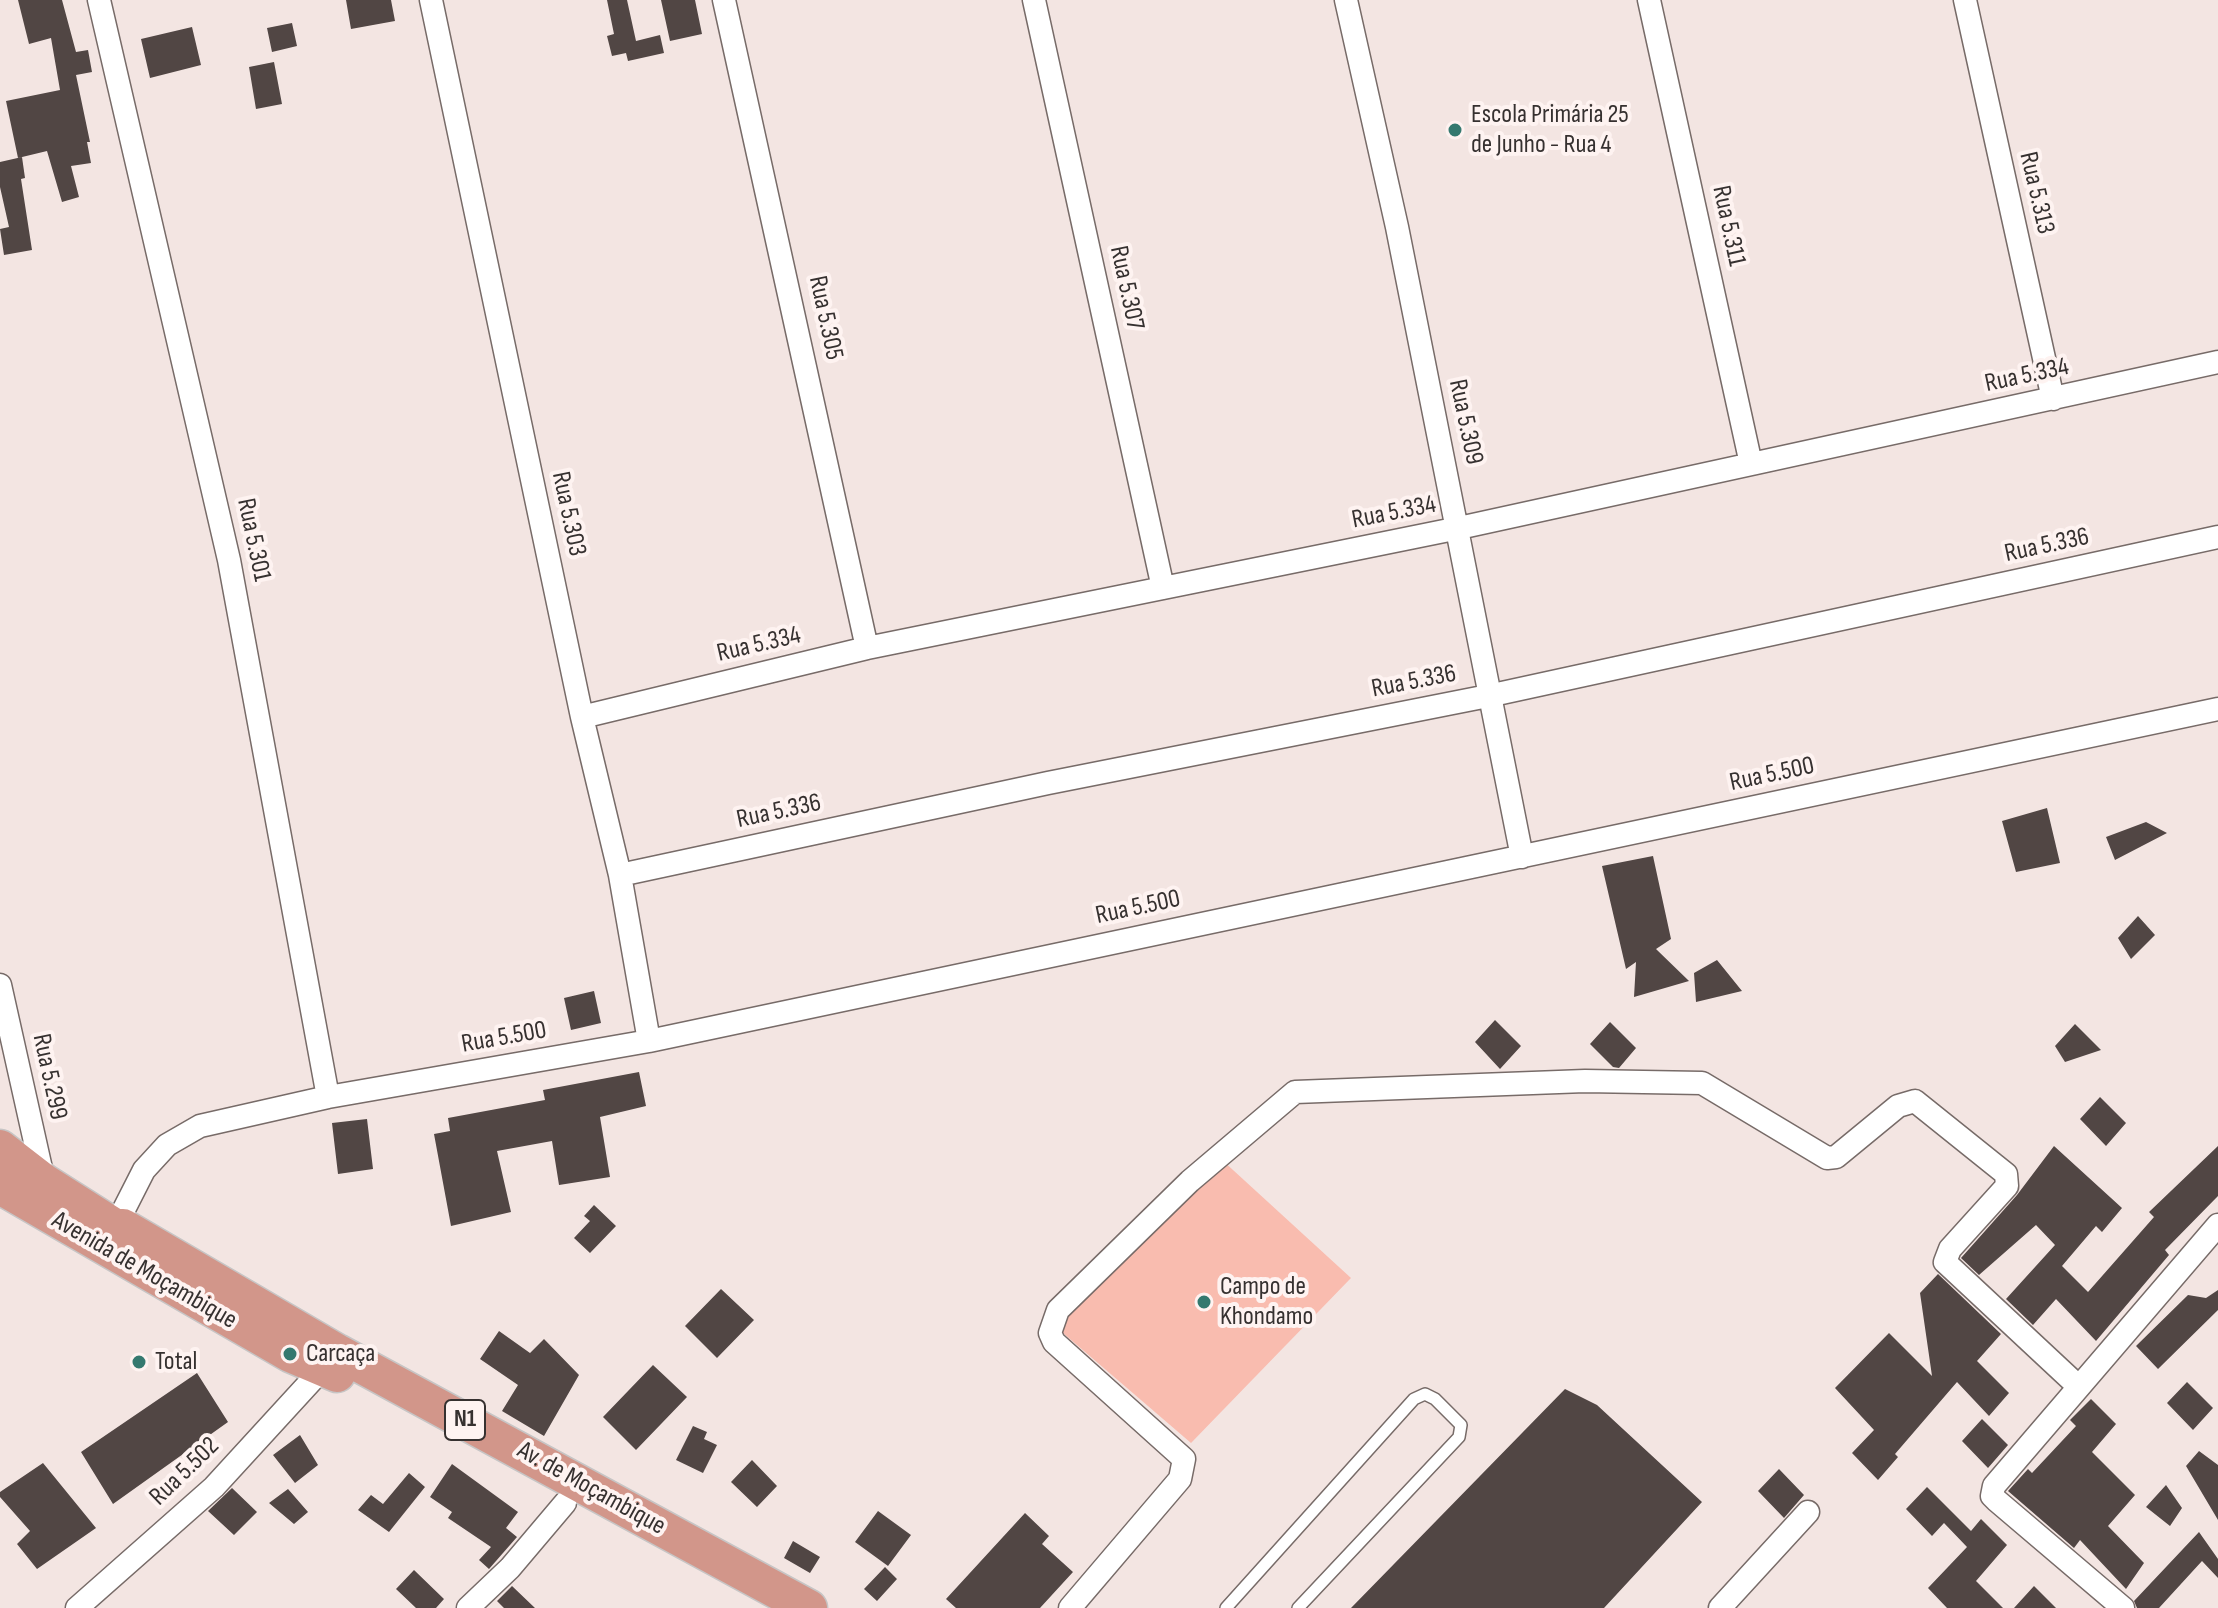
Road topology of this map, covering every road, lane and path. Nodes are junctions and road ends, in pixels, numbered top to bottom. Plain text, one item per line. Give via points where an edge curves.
1 (99, 0) edge
2 (431, 0) edge
3 (724, 0) edge
4 (1034, 0) edge
5 (1346, 0) edge
6 (1649, 0) edge
7 (1965, 0) edge
8 (2218, 362) edge
9 (2053, 399) junction
10 (1751, 464) junction
11 (1459, 528) junction
12 (2218, 537) edge
13 (1163, 588) junction
14 (867, 648) junction
15 (1488, 696) junction
16 (2218, 709) edge
17 (582, 717) junction
18 (1522, 857) junction
19 (620, 875) junction
20 (0, 985) edge
21 (649, 1041) junction
22 (328, 1097) junction
23 (0, 1148) edge
24 (44, 1182) junction
25 (0, 1186) edge
26 (2218, 1225) edge
27 (119, 1227) junction
28 (290, 1354) joint
29 (324, 1367) junction
30 (2079, 1387) junction
31 (565, 1503) junction
32 (1808, 1512) dead end
33 (77, 1608) edge
34 (468, 1608) edge
35 (761, 1608) edge
36 (809, 1608) edge
37 (1070, 1608) edge
38 (1226, 1608) edge
39 (1298, 1608) edge
40 (1720, 1608) edge
41 (2123, 1608) edge

1 - 22 street, Rua 5.301 via 229,560
2 - 17 street, Rua 5.303
3 - 14 street, Rua 5.305
4 - 13 street, Rua 5.307
5 - 11 street, Rua 5.309
6 - 10 street, Rua 5.311
7 - 9 street, Rua 5.313
8 - 9 street, Rua 5.334
9 - 10 street, Rua 5.334
10 - 11 street, Rua 5.334
11 - 13 street, Rua 5.334
11 - 15 street, Rua 5.309
12 - 15 street, Rua 5.336
13 - 14 street, Rua 5.334
14 - 17 street, Rua 5.334
15 - 18 street, Rua 5.309
15 - 19 street, Rua 5.336
16 - 18 street, Rua 5.500
17 - 19 street, Rua 5.303
18 - 21 street, Rua 5.500
19 - 21 street, Rua 5.303
20 - 24 street, Rua 5.299
21 - 22 street, Rua 5.500
22 - 27 street, Rua 5.500 via 200,1126 167,1145 144,1170
23 - 24 highway, Avenida de Moçambique / N1
24 - 27 highway, Avenida de Moçambique / N1
25 - 28 highway, Avenida de Moçambique / N1
26 - 30 street
27 - 36 highway, Av. de Moçambique / N1 via 337,1352
28 - 29 highway, Av. de Moçambique / N1
29 - 31 highway, Av. de Moçambique / N1
29 - 33 street, Rua 5.502 via 214,1487
30 - 37 street via 1945,1262 1950,1249 2007,1186 2006,1174 1915,1101 1898,1106 1836,1157 1827,1158 1702,1083 1585,1081 1295,1092 1190,1181 1058,1310 1052,1322 1054,1342 1184,1459 1180,1479
30 - 41 street via 1994,1486 1992,1496
31 - 34 street
31 - 35 highway, Av. de Moçambique / N1
32 - 40 street
38 - 39 lane via 1414,1399 1425,1394 1435,1399 1461,1425 1459,1437

